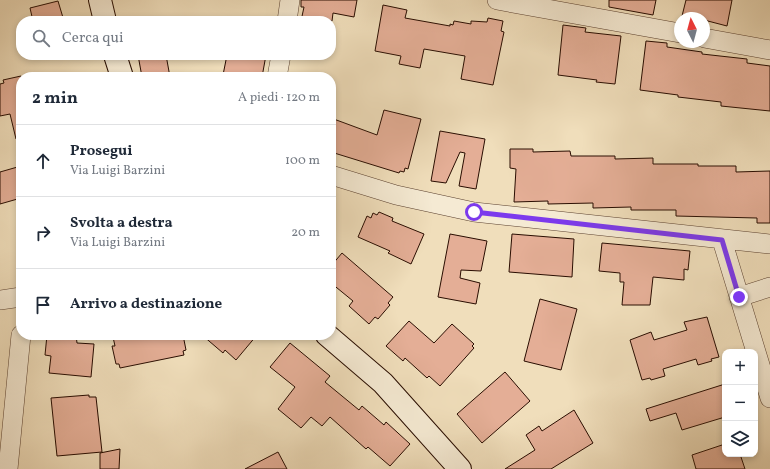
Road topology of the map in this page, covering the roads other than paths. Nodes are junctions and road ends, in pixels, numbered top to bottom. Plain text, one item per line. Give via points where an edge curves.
1 (100, 0) edge
2 (290, 0) edge
3 (497, 0) edge
4 (104, 16) edge
5 (288, 16) edge
6 (674, 33) edge
7 (710, 39) edge
8 (770, 50) edge
9 (117, 60) edge
10 (280, 60) edge
11 (120, 72) edge
12 (279, 72) edge
13 (336, 177) edge
14 (722, 240) junction
15 (770, 244) edge
16 (770, 287) edge
17 (739, 297) junction
18 (16, 298) edge
19 (0, 300) edge
20 (21, 340) edge
21 (333, 340) edge
22 (770, 398) edge
23 (8, 469) edge
24 (460, 469) edge

1 - 4 main road
2 - 5 street
3 - 6 street
7 - 8 street
9 - 11 main road
10 - 12 street
13 - 14 street via 396,195 474,212
14 - 15 street
14 - 17 street
16 - 17 street
17 - 22 street
18 - 19 street
20 - 23 street
21 - 24 main road via 383,383

